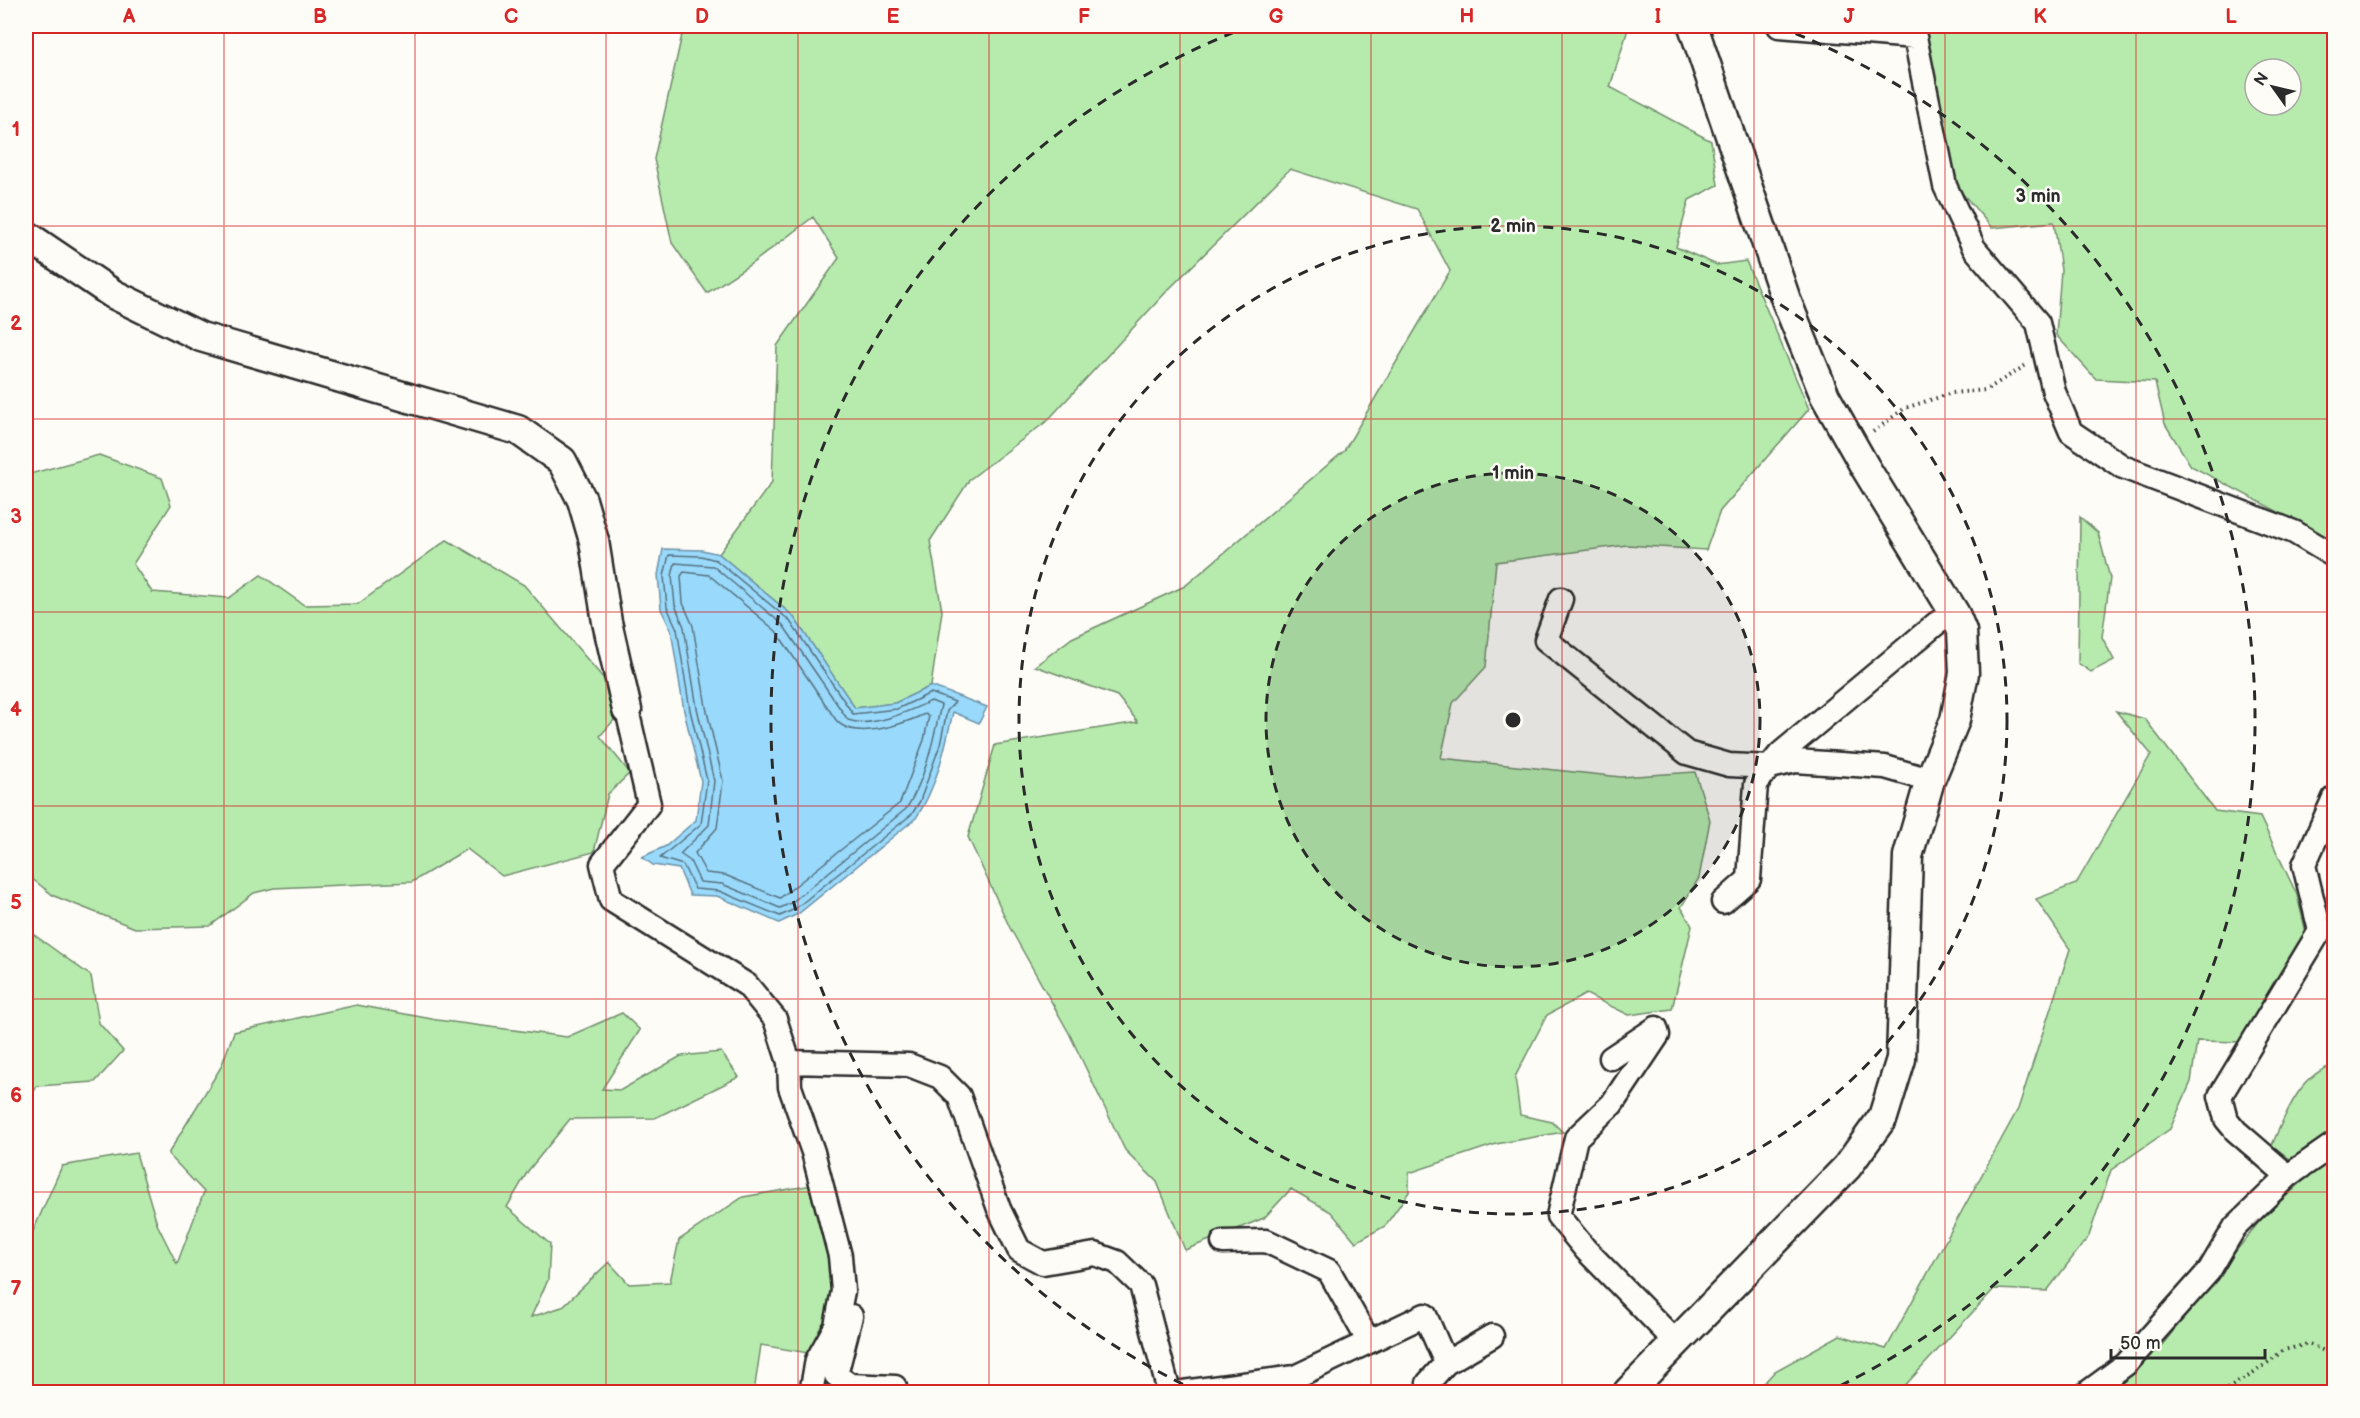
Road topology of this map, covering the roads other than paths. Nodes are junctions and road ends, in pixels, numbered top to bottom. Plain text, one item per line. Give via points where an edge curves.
1 (1693, 26) edge
2 (1779, 26) edge
3 (26, 235) edge
4 (2334, 556) edge
5 (1561, 598) dead end
6 (1955, 614) junction
7 (627, 710) joint
8 (1770, 767) junction
9 (1930, 780) junction
10 (2334, 798) edge
11 (1723, 902) dead end
12 (1611, 1058) dead end
13 (789, 1062) junction
14 (2334, 1144) edge
15 (2288, 1176) junction
16 (1223, 1242) dead end
17 (840, 1256) junction
18 (1492, 1336) dead end
19 (1369, 1342) junction
20 (1677, 1343) junction
21 (1446, 1363) junction
22 (895, 1387) dead end
23 (811, 1392) edge
24 (1169, 1392) edge
25 (1183, 1392) edge
26 (1433, 1392) edge
27 (1628, 1392) edge
28 (2088, 1392) edge

1 - 6 street via 1786,300 1824,396
2 - 4 street via 1915,37 1945,186 1974,248 2038,323 2054,392 2072,432 2123,467 2294,532
3 - 7 street via 113,294 201,337 518,430 561,461 582,501 594,541
5 - 8 street via 1546,640 1687,753 1729,765
6 - 8 street via 1937,622 1780,754
6 - 9 street via 1962,631 1964,673 1954,720
7 - 13 street via 649,804 602,864 611,900 747,985 775,1019
8 - 9 street via 1795,761 1885,767
8 - 11 street via 1756,784 1749,879
9 - 20 street via 1908,856 1901,1059 1883,1116 1847,1167
10 - 15 street via 2304,864 2320,931 2220,1096 2226,1119 2236,1131
12 - 20 street via 1656,1028 1659,1035 1612,1104 1576,1138 1558,1216
13 - 17 street via 790,1087 813,1152
13 - 24 street via 909,1065 940,1077 959,1096 999,1209 1019,1250 1043,1263 1095,1254 1117,1262 1141,1285
14 - 15 street
15 - 28 street via 2235,1227 2210,1271 2126,1364
16 - 19 street via 1266,1241 1329,1271
17 - 22 street via 857,1296 836,1375 850,1385
17 - 23 street via 843,1291 836,1326 817,1360
18 - 21 street
19 - 21 street via 1425,1315
19 - 25 street via 1295,1377
20 - 27 street
21 - 26 street via 1428,1383

